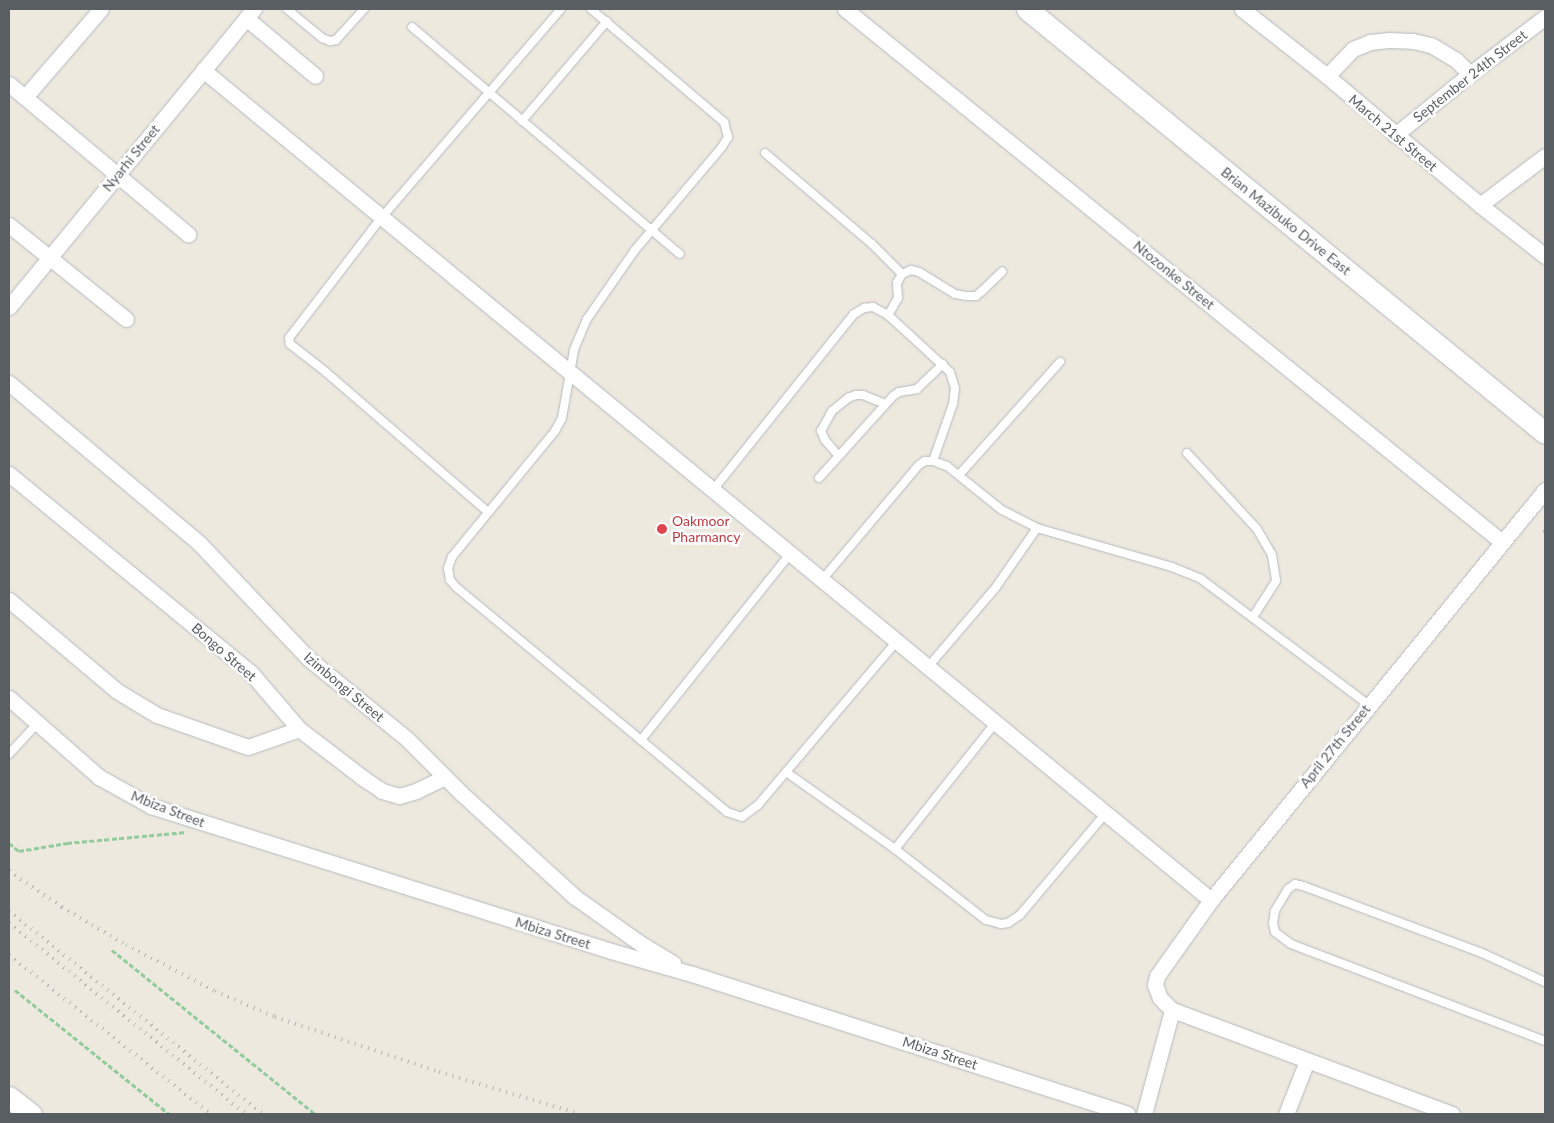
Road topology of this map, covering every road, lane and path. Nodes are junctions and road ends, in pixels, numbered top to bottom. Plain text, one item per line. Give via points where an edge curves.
1 (102, 9) edge
2 (287, 9) edge
3 (364, 9) edge
4 (561, 9) edge
5 (591, 9) edge
6 (846, 9) edge
7 (1027, 9) edge
8 (1242, 9) edge
9 (250, 13) edge
10 (1545, 17) edge
11 (607, 21) junction
12 (412, 27) dead end
13 (203, 70) junction
14 (1470, 74) junction
15 (315, 76) dead end
16 (1328, 76) junction
17 (9, 84) edge
18 (489, 93) junction
19 (25, 97) junction
20 (522, 121) junction
21 (1395, 135) junction
22 (765, 153) dead end
23 (1545, 156) edge
24 (117, 175) junction
25 (1480, 205) junction
26 (382, 217) junction
27 (9, 225) edge
28 (651, 232) junction
29 (188, 234) dead end
30 (680, 254) dead end
31 (1545, 256) edge
32 (49, 259) junction
33 (1002, 272) dead end
34 (902, 274) junction
35 (9, 307) edge
36 (888, 315) junction
37 (126, 319) dead end
38 (1060, 362) dead end
39 (943, 364) junction
40 (569, 372) junction
41 (9, 383) edge
42 (885, 404) junction
43 (1545, 433) edge
44 (1187, 453) dead end
45 (838, 455) junction
46 (933, 460) junction
47 (9, 474) edge
48 (959, 475) junction
49 (819, 478) dead end
50 (713, 490) junction
51 (1544, 494) edge
52 (488, 512) junction
53 (1037, 528) junction
54 (1502, 542) junction
55 (790, 554) junction
56 (822, 580) junction
57 (9, 600) edge
58 (1254, 617) junction
59 (897, 641) junction
60 (928, 667) junction
61 (9, 698) edge
62 (1369, 705) junction
63 (996, 722) junction
64 (37, 724) junction
65 (299, 729) junction
66 (641, 740) junction
67 (9, 754) edge
68 (786, 772) junction
69 (445, 777) junction
70 (1106, 813) junction
71 (191, 832) dead end
72 (9, 843) edge
73 (895, 850) junction
74 (1211, 900) junction
75 (112, 950) dead end
76 (692, 974) junction
77 (1545, 982) edge
78 (14, 990) dead end
79 (1172, 1010) junction
80 (1545, 1041) edge
81 (1307, 1061) junction
82 (9, 1097) edge
83 (1431, 1111) edge
84 (31, 1114) edge
85 (169, 1114) edge
86 (315, 1114) edge
87 (1127, 1114) edge
88 (1144, 1114) edge
89 (1286, 1114) edge
90 (1452, 1114) edge

1 - 19 street
2 - 3 lane via 330,41 336,40
4 - 18 lane
5 - 11 lane
6 - 54 street, Ntozonke Street
7 - 43 street, Brian Mazibuko Drive East
8 - 16 street, March 21st Street
9 - 13 street, Nyarhi Street
9 - 15 street
10 - 14 street, September 24th Street
11 - 20 lane
11 - 28 lane via 724,122 728,130 722,147
12 - 18 lane
13 - 24 street, Nyarhi Street
13 - 26 street
14 - 16 street via 1456,60 1431,45 1388,40 1370,42 1353,49
14 - 21 street, September 24th Street
16 - 21 street, March 21st Street
17 - 19 street
18 - 20 lane
18 - 26 lane
19 - 24 street
20 - 28 lane
21 - 25 street, March 21st Street
22 - 34 lane via 872,244
23 - 25 street
24 - 29 street
24 - 32 street, Nyarhi Street
25 - 31 street, March 21st Street
26 - 40 street
26 - 52 lane via 293,330 289,341
27 - 32 street
28 - 30 lane
28 - 40 lane via 587,319
32 - 35 street, Nyarhi Street
32 - 37 street
33 - 34 lane via 976,296 955,294 919,272 911,270
34 - 36 lane via 898,298
36 - 39 lane
36 - 50 lane via 873,307 854,314
38 - 48 lane
39 - 42 lane via 917,389 899,392
39 - 46 lane via 950,372 955,388 953,404
40 - 50 street
40 - 52 lane via 562,418 556,431
41 - 69 street, Izimbongi Street via 200,543 309,658 407,739
42 - 45 lane
42 - 45 lane via 856,395 832,412 822,431
44 - 58 lane via 1257,529 1272,555 1276,581
45 - 49 lane
46 - 48 lane
46 - 56 lane via 919,465
47 - 65 street, Bongo Street via 251,673
48 - 53 lane via 1002,510
50 - 55 street
51 - 54 street, April 27th Street
52 - 66 lane via 452,557 448,568 450,580
53 - 58 lane via 1188,573
53 - 60 lane via 996,587
54 - 62 street, April 27th Street
55 - 56 street
55 - 66 lane
56 - 59 street
57 - 65 street via 117,691 157,716 248,747
58 - 62 lane
59 - 60 street
59 - 68 lane
60 - 63 street
61 - 64 street, Mbiza Street
62 - 74 street, April 27th Street
63 - 70 street
63 - 73 lane
64 - 67 lane
64 - 76 street, Mbiza Street via 99,778 152,806
65 - 69 street, Bongo Street via 363,778 393,795 416,791
66 - 68 lane via 727,812 738,817 758,805
68 - 73 lane
69 - 76 street, Izimbongi Street via 575,897 638,942
70 - 73 lane via 1020,915 1008,923 986,920
70 - 74 street
71 - 72 path via 67,843 19,851
74 - 79 street, April 27th Street via 1157,976 1155,989
75 - 86 path
76 - 87 street, Mbiza Street
77 - 80 lane via 1482,953 1296,884 1288,889 1273,923 1275,932 1291,944
78 - 85 path
79 - 81 street
79 - 88 street
81 - 83 street
81 - 89 street
82 - 84 street
83 - 90 street

